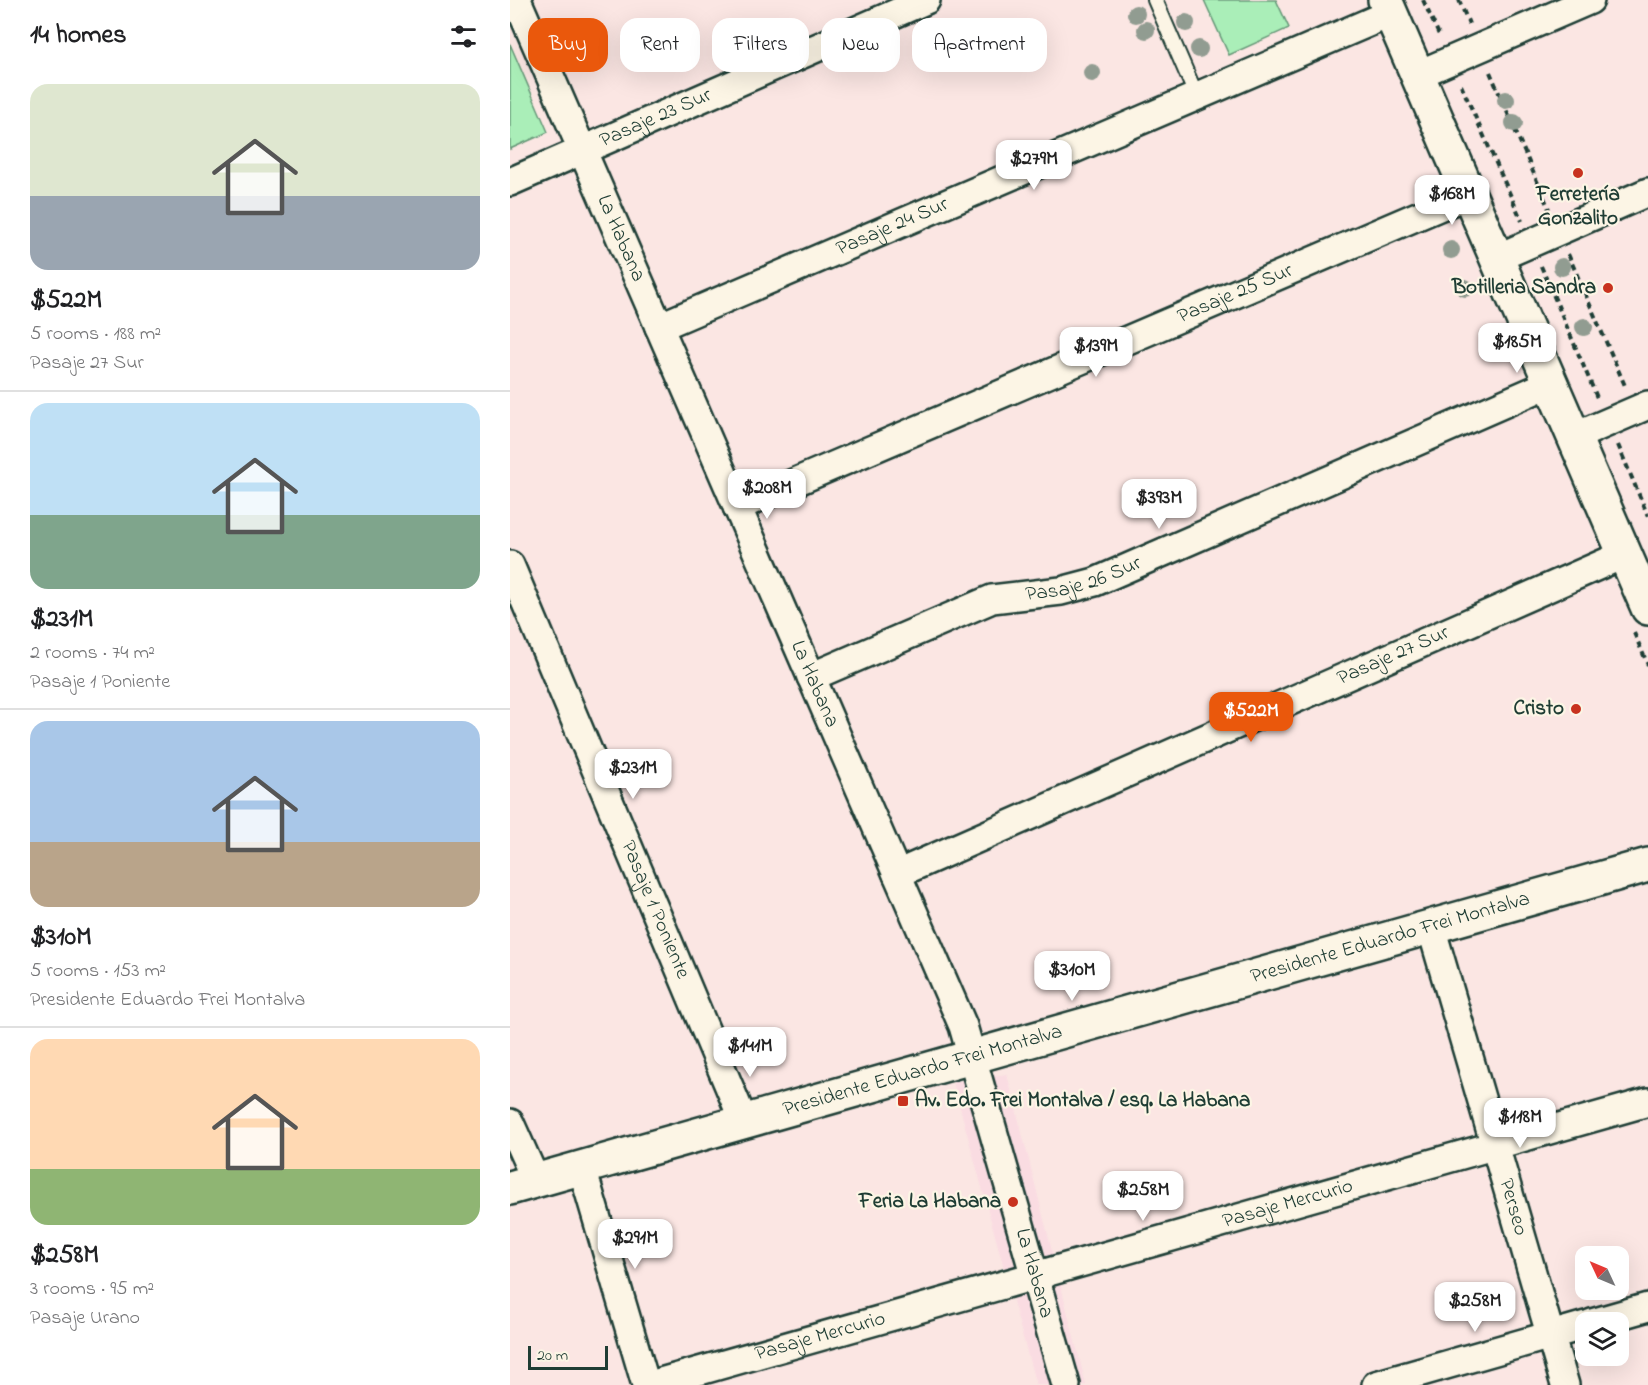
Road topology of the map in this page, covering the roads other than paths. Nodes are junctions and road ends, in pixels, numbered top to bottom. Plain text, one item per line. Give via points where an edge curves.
1 (517, 0) edge
2 (926, 0) edge
3 (1155, 0) edge
4 (1590, 0) edge
5 (1388, 7) edge
6 (1417, 75) junction
7 (1197, 96) junction
8 (582, 150) junction
9 (510, 182) edge
10 (1648, 192) edge
11 (1469, 194) junction
12 (1497, 258) junction
13 (659, 327) junction
14 (1551, 383) junction
15 (1648, 405) edge
16 (1574, 437) junction
17 (737, 507) junction
18 (1625, 554) junction
19 (510, 565) edge
20 (1648, 608) edge
21 (811, 677) junction
22 (1648, 865) edge
23 (897, 874) junction
24 (1431, 927) junction
25 (973, 1057) junction
26 (1648, 1102) edge
27 (744, 1122) junction
28 (510, 1123) edge
29 (1495, 1146) junction
30 (582, 1168) junction
31 (523, 1185) edge
32 (1035, 1276) junction
33 (1648, 1307) edge
34 (1629, 1312) edge
35 (1575, 1328) edge
36 (1550, 1335) junction
37 (648, 1385) edge
38 (1066, 1385) edge
39 (1376, 1385) edge
40 (1565, 1385) edge

1 - 8 street, La Habana
2 - 8 street, Pasaje 23 Sur
3 - 7 lane
4 - 6 street
5 - 6 street
5 - 7 street, Pasaje 24 Sur
6 - 11 street
7 - 13 street, Pasaje 24 Sur
8 - 9 street, Pasaje 23 Sur
8 - 13 street, La Habana
10 - 12 street
11 - 12 street
11 - 17 street, Pasaje 25 Sur
12 - 14 street
13 - 17 street, La Habana
14 - 16 street
14 - 21 street, Pasaje 26 Sur via 1095,582 972,605
15 - 16 street
16 - 18 street
17 - 21 street, La Habana
18 - 20 street
18 - 23 street, Pasaje 27 Sur
19 - 27 street, Pasaje 1 Poniente
21 - 23 street, La Habana
22 - 24 street, Presidente Eduardo Frei Montalva
23 - 25 street, La Habana
24 - 25 street, Presidente Eduardo Frei Montalva
24 - 29 street, Perseo
25 - 27 street, Presidente Eduardo Frei Montalva
25 - 32 street, La Habana
26 - 29 street, Pasaje Mercurio
27 - 30 street, Presidente Eduardo Frei Montalva
28 - 31 street
29 - 32 street, Pasaje Mercurio
29 - 36 street, Perseo
30 - 31 street, Presidente Eduardo Frei Montalva
30 - 37 street
32 - 37 street, Pasaje Mercurio
32 - 38 street, La Habana
33 - 34 street
35 - 36 street
36 - 39 street
36 - 40 street, Perseo

